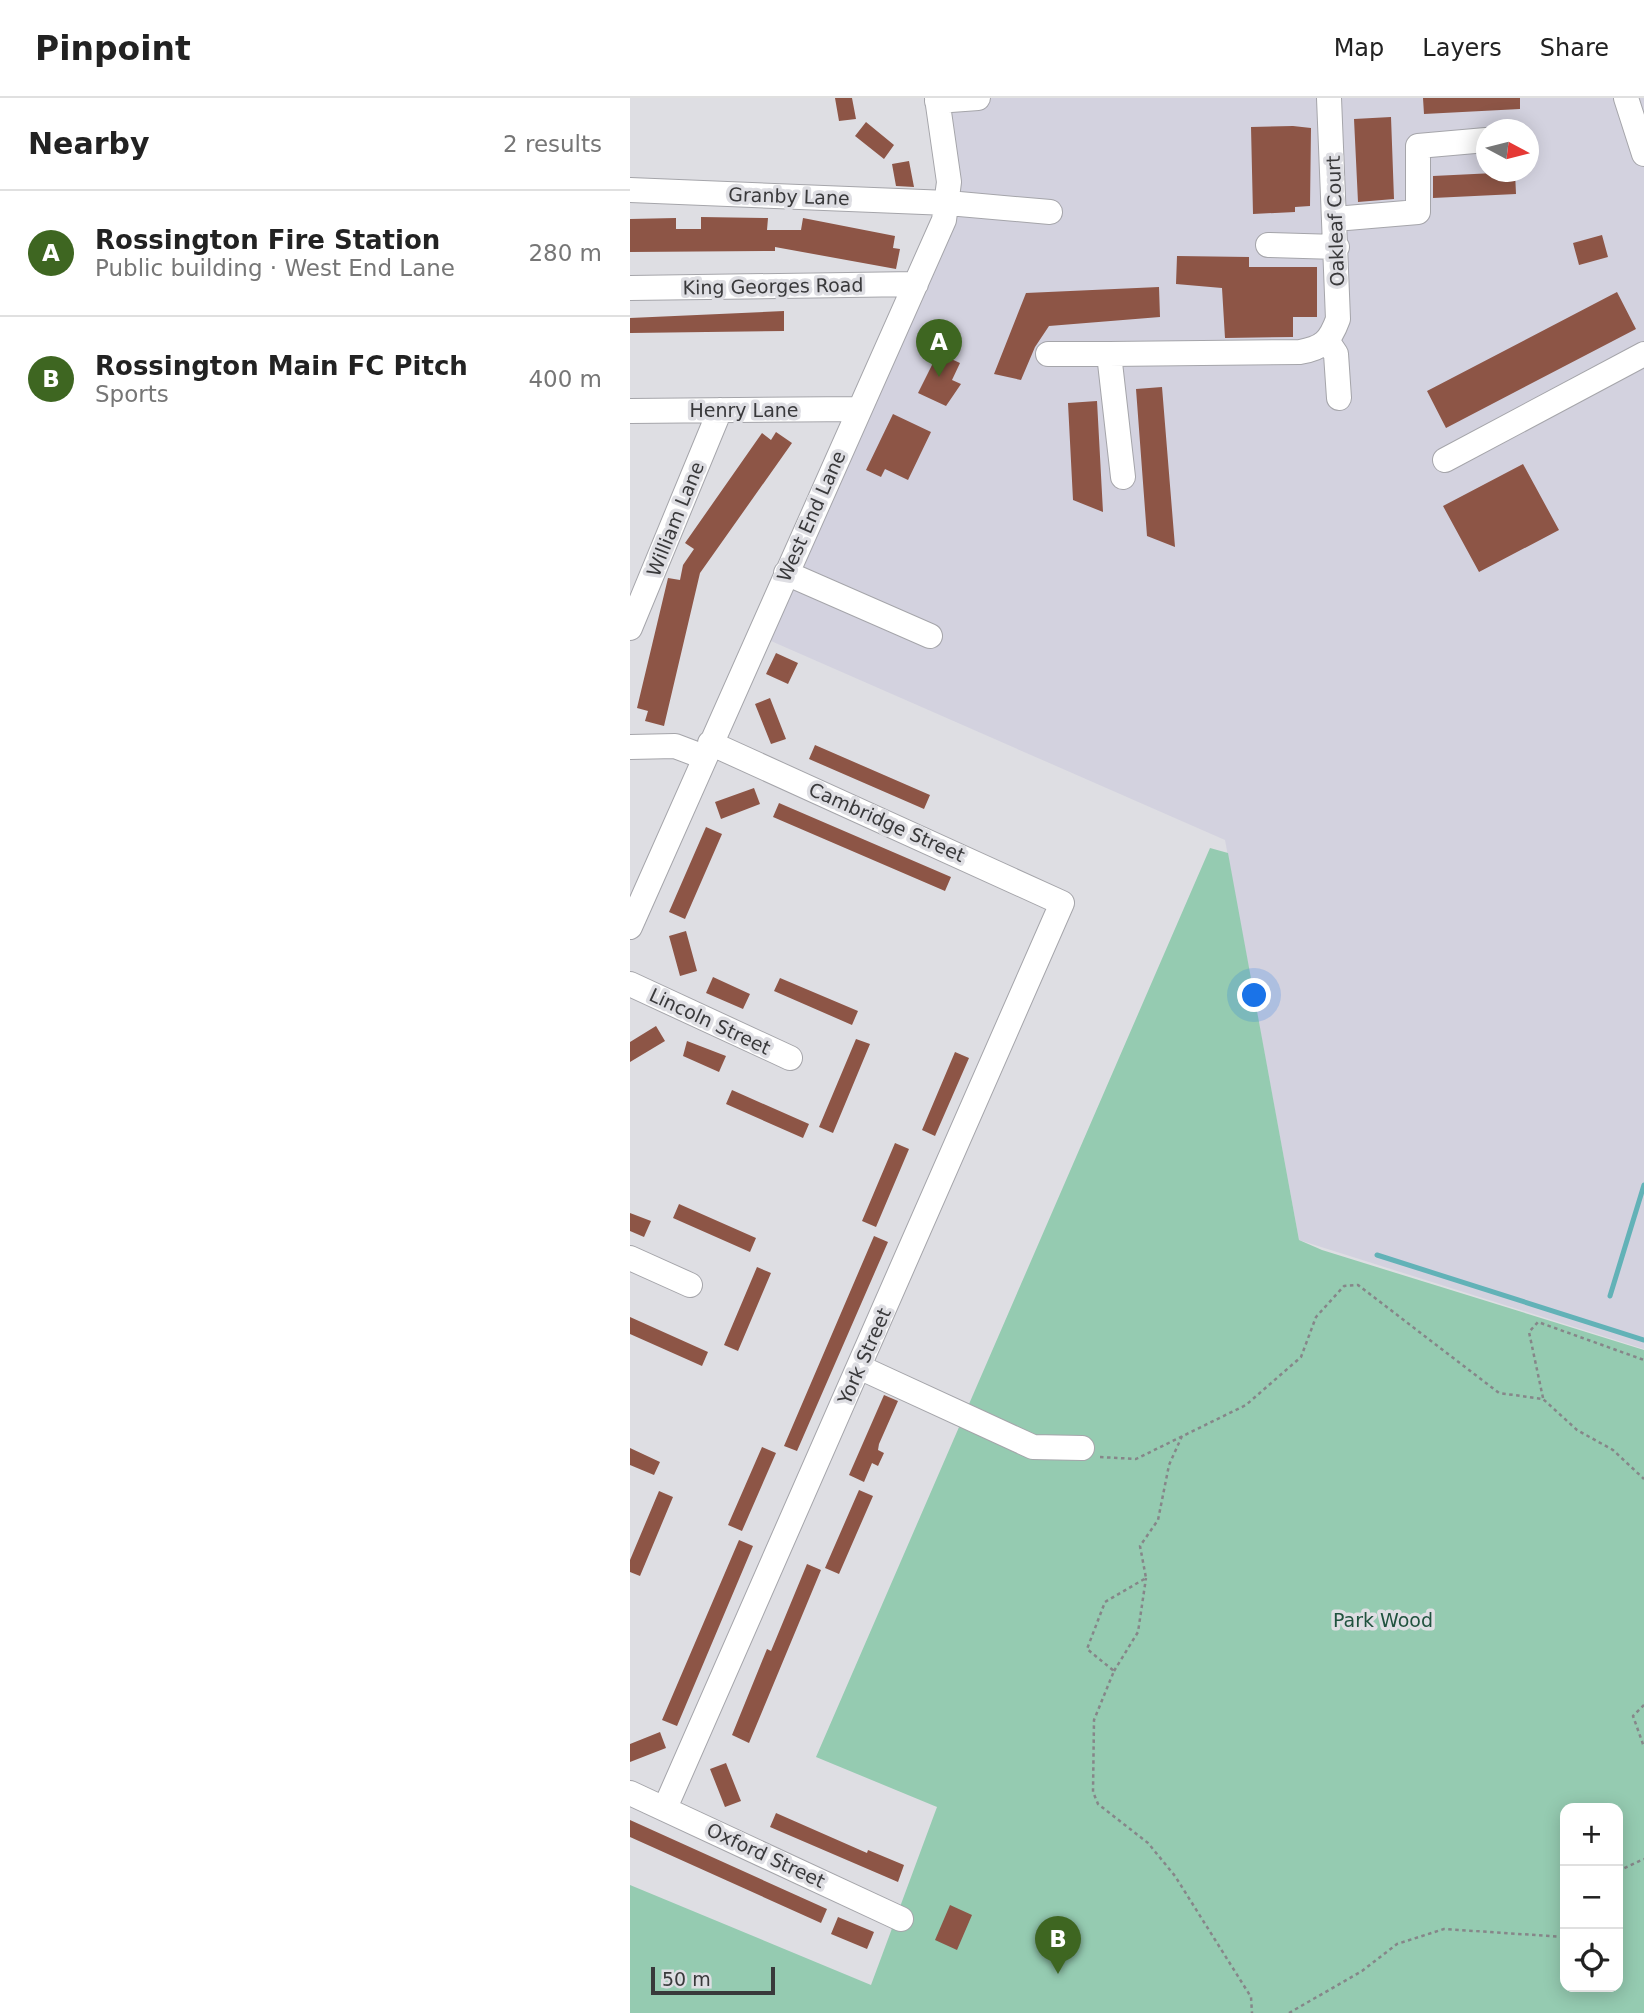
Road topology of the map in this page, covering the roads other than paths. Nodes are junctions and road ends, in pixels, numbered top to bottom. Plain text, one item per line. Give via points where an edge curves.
1 (978, 98) edge
2 (1329, 98) edge
3 (1626, 98) edge
4 (937, 99) edge
5 (1476, 141) edge
6 (1644, 154) edge
7 (630, 190) edge
8 (948, 203) junction
9 (1050, 212) dead end
10 (1335, 219) junction
11 (1268, 245) dead end
12 (1337, 247) junction
13 (916, 284) junction
14 (630, 288) edge
15 (1328, 342) junction
16 (1048, 354) dead end
17 (1644, 354) edge
18 (1116, 355) junction
19 (1339, 398) dead end
20 (859, 409) junction
21 (720, 410) junction
22 (630, 411) edge
23 (1445, 460) dead end
24 (1123, 477) dead end
25 (786, 573) junction
26 (630, 628) edge
27 (930, 636) dead end
28 (630, 747) edge
29 (707, 750) junction
30 (1062, 903) joint
31 (630, 926) edge
32 (630, 984) edge
33 (790, 1058) dead end
34 (630, 1258) edge
35 (690, 1285) dead end
36 (859, 1367) junction
37 (1082, 1448) road end
38 (630, 1793) edge
39 (665, 1808) junction
40 (901, 1919) dead end

1 - 4 street
2 - 10 street, Oakleaf Court
3 - 6 street
4 - 8 street, West End Lane
5 - 10 street via 1418,146 1418,212
7 - 8 street, Granby Lane
8 - 9 street, Granby Lane
8 - 13 street, West End Lane
10 - 12 street, Oakleaf Court
11 - 12 street
12 - 15 street, Oakleaf Court via 1338,319
13 - 14 street, King Georges Road
13 - 20 street, West End Lane
15 - 18 street via 1300,352
15 - 19 street via 1336,354
16 - 18 street
17 - 23 street
18 - 24 street
20 - 21 street, Henry Lane
20 - 25 street, West End Lane
21 - 22 street, Henry Lane
21 - 26 street, William Lane
25 - 27 street
25 - 29 street, West End Lane
28 - 29 street, Cambridge Street
29 - 30 street, Cambridge Street
29 - 31 street, West End Lane
30 - 36 street, York Street
32 - 33 street, Lincoln Street
34 - 35 street
36 - 37 street via 1033,1447
36 - 39 street, York Street
38 - 39 street, Oxford Street
39 - 40 street, Oxford Street

